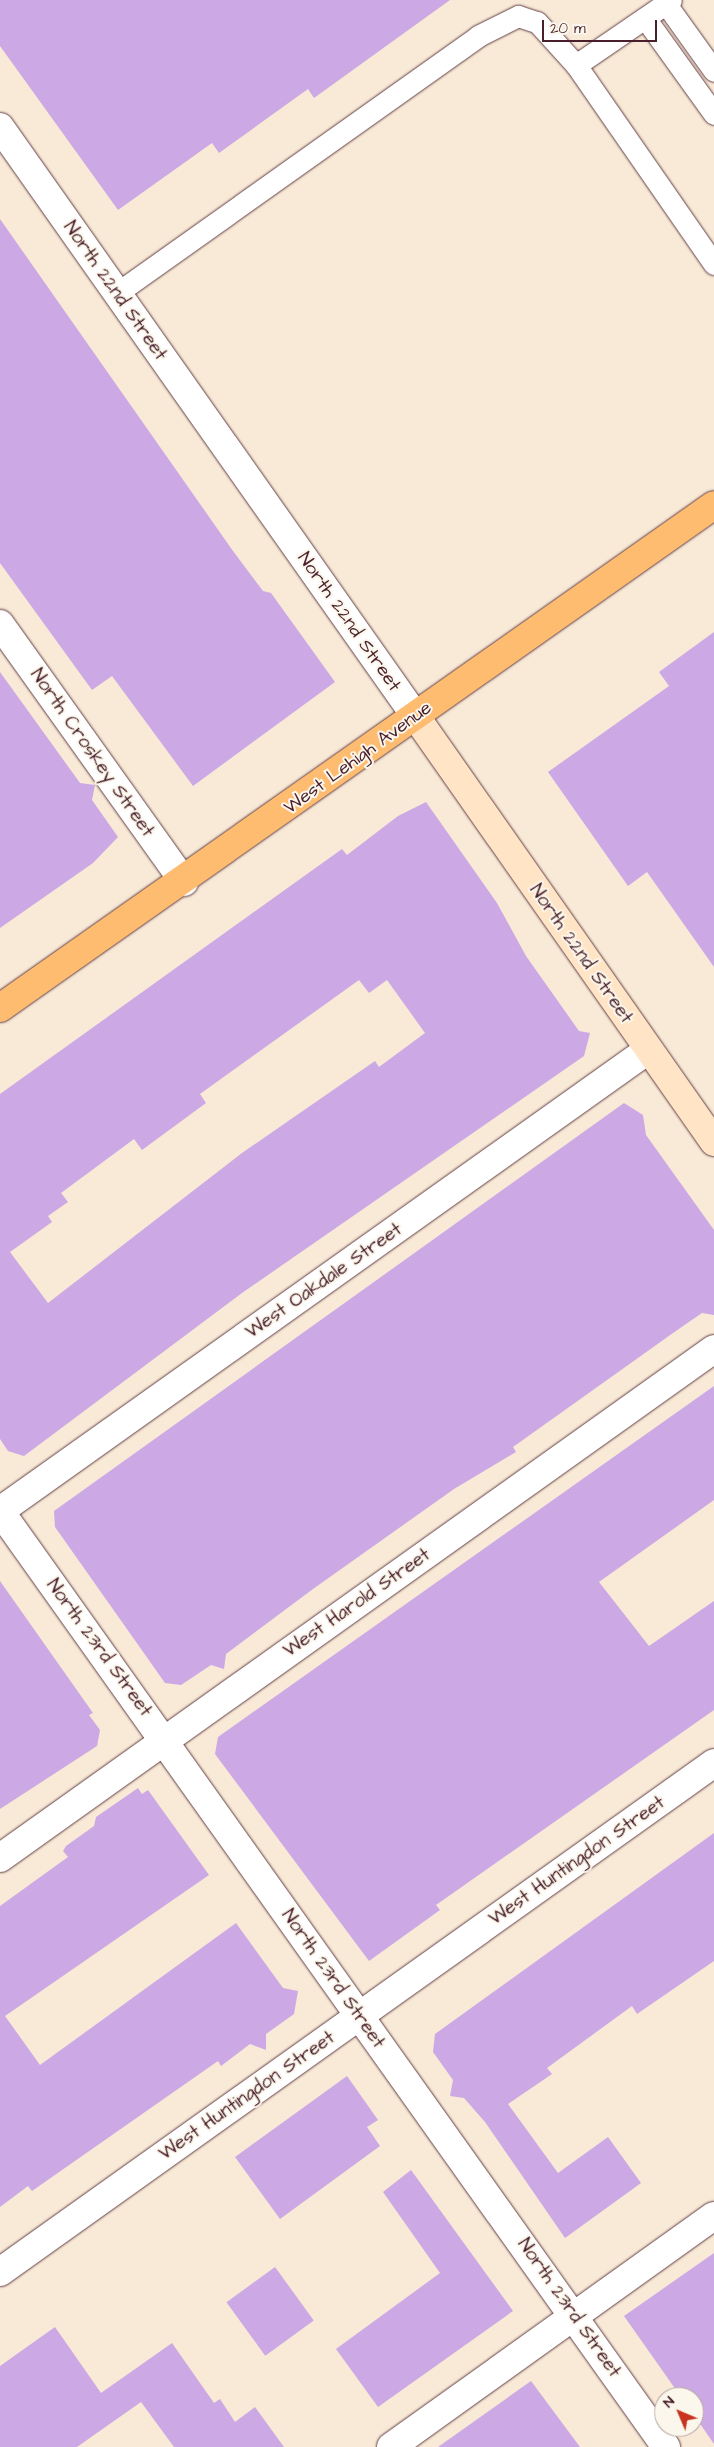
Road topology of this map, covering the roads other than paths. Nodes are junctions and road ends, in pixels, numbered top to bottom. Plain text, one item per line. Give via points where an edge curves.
1 (669, 2) edge
2 (645, 18) junction
3 (576, 65) junction
4 (714, 71) edge
5 (714, 114) edge
6 (0, 128) edge
7 (714, 264) edge
8 (117, 293) junction
9 (714, 505) edge
10 (0, 624) edge
11 (416, 717) junction
12 (184, 882) junction
13 (0, 1008) edge
14 (648, 1050) junction
15 (714, 1142) edge
16 (714, 1349) edge
17 (0, 1511) edge
18 (165, 1740) junction
19 (714, 1763) edge
20 (0, 1858) edge
21 (359, 2017) junction
22 (714, 2216) edge
23 (0, 2272) edge
24 (575, 2316) junction
25 (391, 2447) edge
26 (666, 2447) edge

1 - 2 lane
1 - 4 lane
2 - 3 lane
2 - 5 lane
3 - 7 lane
3 - 8 lane via 537,22 518,16 478,36
6 - 8 street, North 22nd Street
8 - 11 street, North 22nd Street
9 - 11 main road, West Lehigh Avenue
10 - 12 street, North Croskey Street
11 - 12 main road, West Lehigh Avenue
11 - 14 main road, North 22nd Street
12 - 13 main road, West Lehigh Avenue
14 - 15 main road, North 22nd Street
14 - 17 street, West Oakdale Street
16 - 18 street, West Harold Street
17 - 18 street, North 23rd Street
18 - 20 street, West Harold Street
18 - 21 street, North 23rd Street
19 - 21 street, West Huntingdon Street
21 - 23 street, West Huntingdon Street
21 - 24 street, North 23rd Street
22 - 24 street
24 - 25 street
24 - 26 street, North 23rd Street

